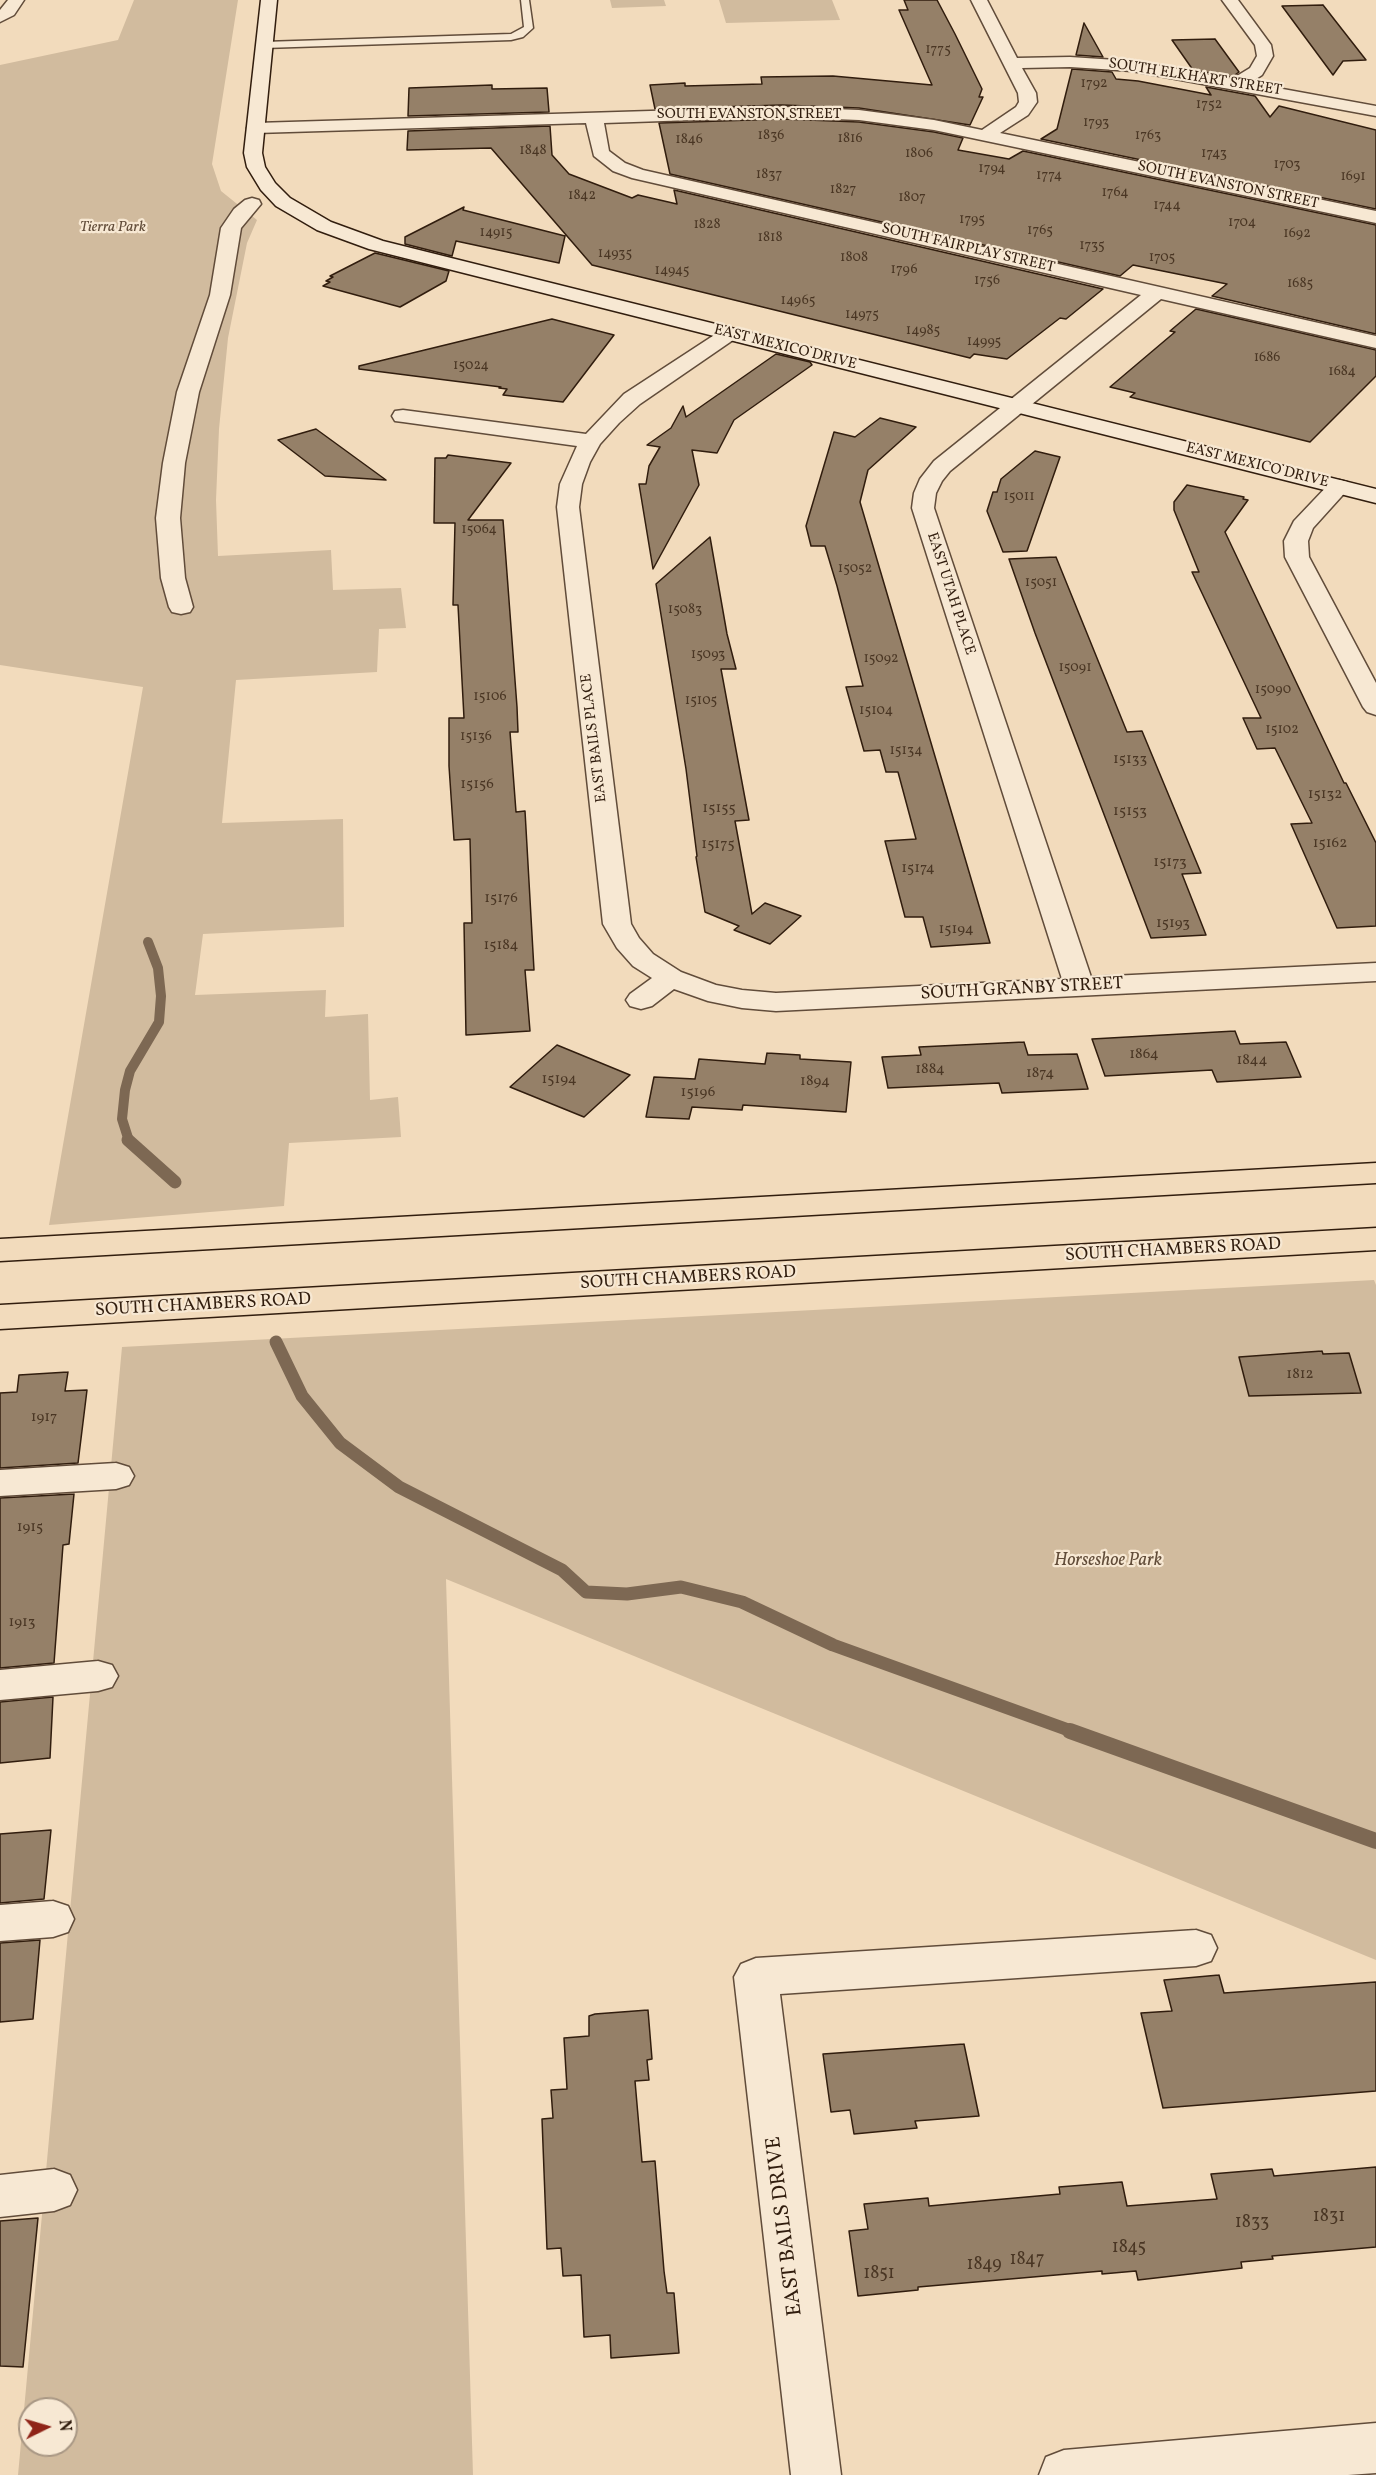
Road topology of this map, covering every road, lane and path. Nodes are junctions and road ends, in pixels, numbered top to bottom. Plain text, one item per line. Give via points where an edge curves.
1 (16, 0) edge
2 (269, 0) edge
3 (525, 0) edge
4 (979, 0) edge
5 (1230, 0) edge
6 (0, 17) edge
7 (264, 45) junction
8 (1012, 63) junction
9 (1237, 84) junction
10 (1376, 111) edge
11 (594, 118) junction
12 (256, 128) junction
13 (986, 135) junction
14 (252, 204) dead end
15 (1376, 217) edge
16 (1157, 292) junction
17 (729, 334) junction
18 (1376, 342) edge
19 (1017, 406) junction
20 (403, 416) dead end
21 (591, 441) junction
22 (1339, 487) junction
23 (1376, 496) edge
24 (181, 607) dead end
25 (1376, 707) edge
26 (1376, 972) edge
27 (671, 978) junction
28 (1079, 987) junction
29 (640, 1000) dead end
30 (1376, 1173) edge
31 (1376, 1239) edge
32 (0, 1250) edge
33 (0, 1317) edge
34 (116, 1476) dead end
35 (0, 1483) edge
36 (98, 1676) dead end
37 (0, 1685) edge
38 (53, 1919) dead end
39 (0, 1923) edge
40 (1196, 1948) dead end
41 (54, 2190) dead end
42 (0, 2196) edge
43 (1376, 2448) edge
44 (816, 2475) edge
45 (1064, 2475) edge

1 - 6 street
2 - 7 street, EAST MEXICO DRIVE
3 - 7 lane via 530,28 511,37
4 - 8 street
5 - 9 street via 1263,45 1265,56 1256,71
7 - 12 street, EAST MEXICO DRIVE
8 - 9 street, SOUTH ELKHART STREET via 1132,66
8 - 13 street via 1028,102 1022,111
9 - 10 street, SOUTH ELKHART STREET
11 - 12 street, SOUTH EVANSTON STREET
11 - 13 street, SOUTH EVANSTON STREET via 828,113 904,120
11 - 16 street, SOUTH FAIRPLAY STREET via 600,152 619,167 638,174
12 - 17 street, EAST MEXICO DRIVE via 253,153 268,186 291,207 324,226 376,245
13 - 15 street, SOUTH EVANSTON STREET
14 - 24 street via 231,228 220,295 183,415 168,518 173,578
16 - 18 street, SOUTH FAIRPLAY STREET
16 - 19 street, EAST UTAH PLACE
17 - 19 street, EAST MEXICO DRIVE
17 - 21 street, EAST BAILS PLACE via 632,399
19 - 22 street, EAST MEXICO DRIVE
19 - 28 street, EAST UTAH PLACE via 942,466 931,479 923,508
20 - 21 street
21 - 27 street, EAST BAILS PLACE via 571,484 568,507 617,924 643,960
22 - 23 street, EAST MEXICO DRIVE
22 - 25 street via 1302,526 1296,541 1297,557
26 - 28 street, SOUTH GRANBY STREET
27 - 28 street, SOUTH GRANBY STREET via 708,992 776,1002
27 - 29 street
30 - 32 main road
31 - 33 main road, SOUTH CHAMBERS ROAD
34 - 35 street
36 - 37 street
38 - 39 street
40 - 44 street, EAST BAILS DRIVE via 756,1977
41 - 42 street
43 - 45 street

